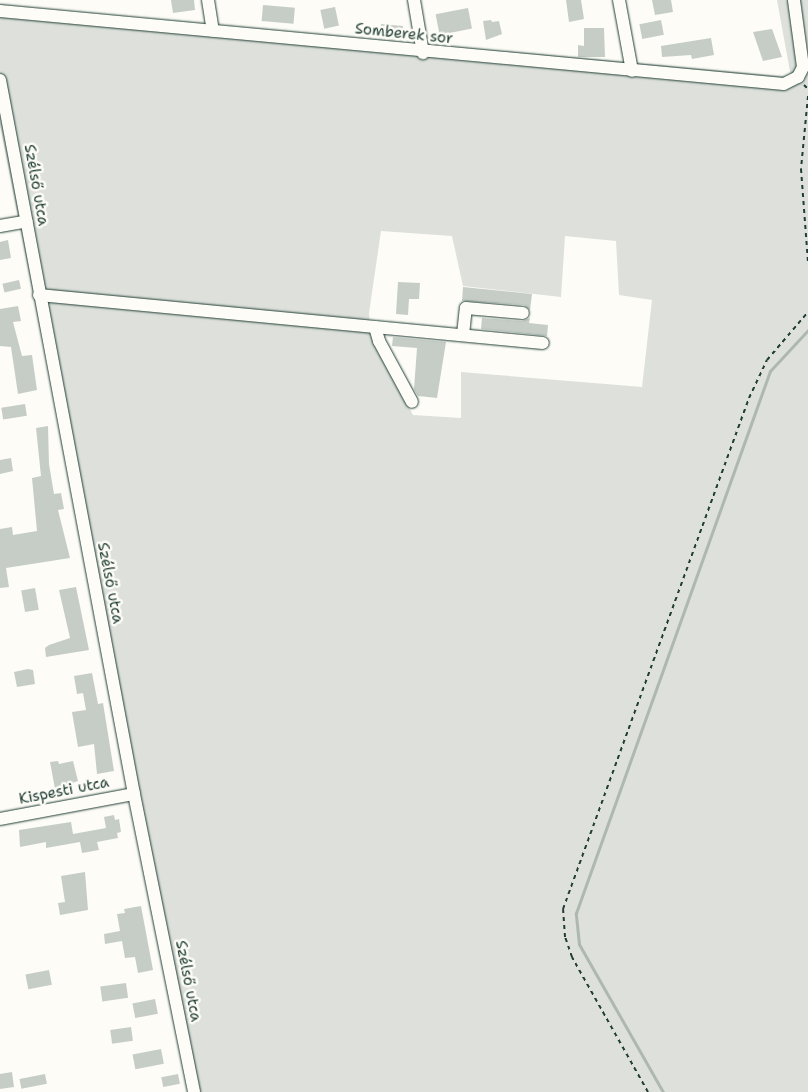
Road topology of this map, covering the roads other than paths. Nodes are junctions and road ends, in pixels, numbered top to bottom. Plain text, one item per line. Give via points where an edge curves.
1 (208, 0) edge
2 (414, 0) edge
3 (618, 0) edge
4 (794, 0) edge
5 (0, 12) edge
6 (214, 31) junction
7 (424, 53) junction
8 (632, 70) junction
9 (0, 80) edge
10 (26, 221) junction
11 (0, 226) edge
12 (39, 295) junction
13 (523, 313) dead end
14 (374, 326) junction
15 (463, 335) junction
16 (543, 343) dead end
17 (412, 402) dead end
18 (134, 794) junction
19 (0, 819) edge
20 (194, 1092) edge

1 - 6 street
2 - 7 street
3 - 8 street
4 - 8 street, Somberek sor via 801,44 801,72 794,81 784,84
5 - 6 street, Somberek sor
6 - 7 street, Somberek sor
7 - 8 street, Somberek sor
9 - 10 street, Szélső utca
10 - 11 street
10 - 12 street, Szélső utca
12 - 14 street
12 - 18 street, Szélső utca
13 - 15 street via 466,308
14 - 15 street
14 - 17 street
15 - 16 street
18 - 19 street, Kispesti utca
18 - 20 street, Szélső utca

